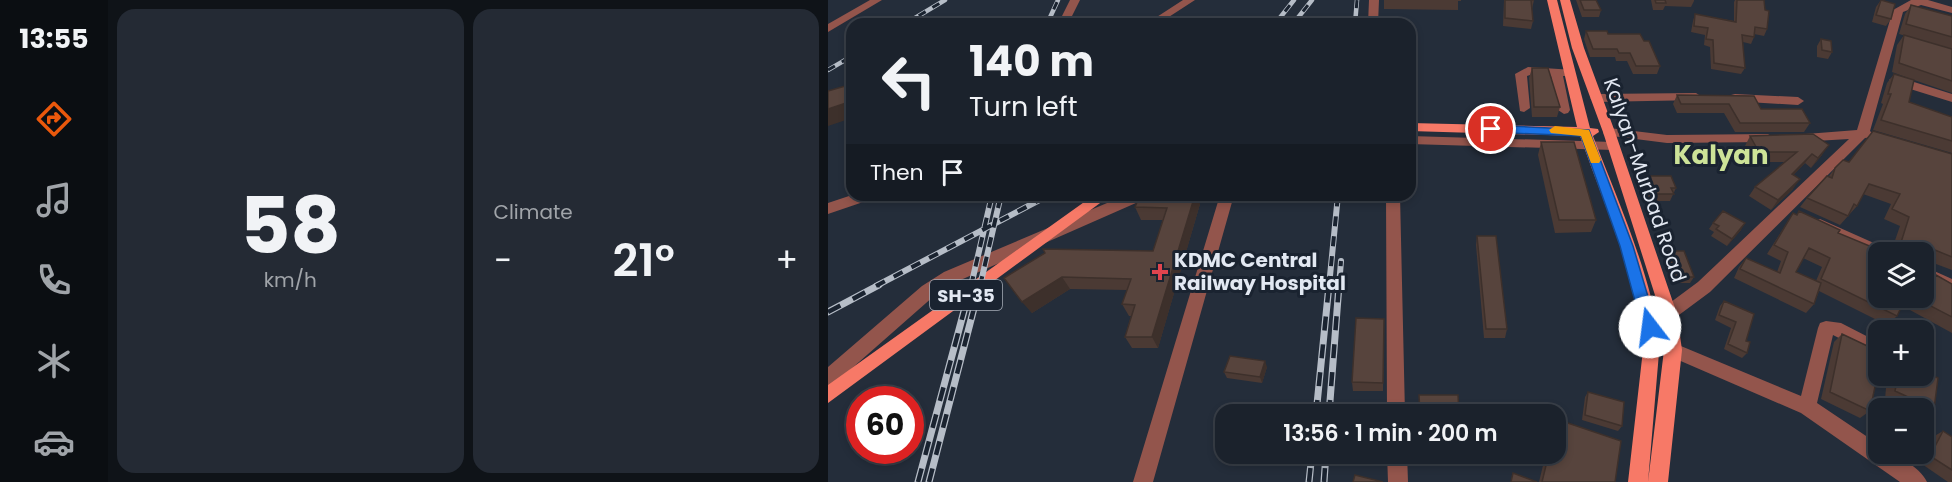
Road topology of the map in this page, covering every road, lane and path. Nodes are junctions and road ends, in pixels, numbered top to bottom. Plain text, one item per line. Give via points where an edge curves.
1 (877, 0) edge
2 (1075, 0) edge
3 (1190, 0) edge
4 (1374, 0) edge
5 (1552, 0) edge
6 (1565, 0) edge
7 (1919, 0) edge
8 (1952, 10) edge
9 (846, 18) edge
10 (847, 18) edge
11 (1066, 18) edge
12 (1161, 18) edge
13 (1373, 18) edge
14 (828, 29) edge
15 (1563, 73) junction
16 (1880, 75) junction
17 (1596, 98) junction
18 (1952, 98) edge
19 (1798, 101) dead end
20 (1524, 108) dead end
21 (1564, 110) dead end
22 (1416, 127) edge
23 (1863, 133) junction
24 (1582, 136) junction
25 (1611, 139) junction
26 (1416, 140) edge
27 (1886, 140) edge
28 (851, 201) edge
29 (1096, 201) edge
30 (1126, 201) edge
31 (1225, 201) edge
32 (1393, 201) edge
33 (828, 210) edge
34 (1795, 214) junction
35 (1868, 247) edge
36 (1934, 277) edge
37 (1952, 286) edge
38 (1669, 314) junction
39 (1651, 334) junction
40 (1868, 345) edge
41 (1673, 350) junction
42 (828, 378) edge
43 (828, 395) edge
44 (1396, 404) edge
45 (1807, 407) junction
46 (1397, 464) edge
47 (1645, 481) edge
48 (1143, 482) edge
49 (1398, 482) edge
50 (1917, 482) edge

1 - 10 street
2 - 11 street
3 - 12 street
4 - 13 street
5 - 15 main road, Kalyan-Murbad Road
6 - 17 main road, Kalyan-Murbad Road
7 - 8 street
7 - 16 street via 1898,10 1896,38
9 - 14 street
15 - 20 street via 1521,74
15 - 21 street
15 - 24 main road, Kalyan-Murbad Road
16 - 18 street
16 - 23 street
17 - 19 street
17 - 25 main road, Kalyan-Murbad Road
22 - 24 main road via 1555,130
23 - 25 street via 1783,138
23 - 27 street
23 - 34 street
24 - 25 street
24 - 26 street
24 - 39 main road, Kalyan-Murbad Road via 1627,246
25 - 38 main road, Kalyan-Murbad Road
28 - 33 street
29 - 43 main road, SH-35
30 - 42 street via 950,277 928,291
31 - 48 street
32 - 44 street
34 - 35 street
34 - 38 street
36 - 37 street
38 - 39 street
38 - 41 main road, Kalyan-Murbad Road
39 - 41 street
39 - 47 main road, Kalyan-Murbad Road
40 - 45 street via 1835,328 1826,328
41 - 45 street
41 - 47 main road, Kalyan-Murbad Road
45 - 50 street
46 - 49 street

